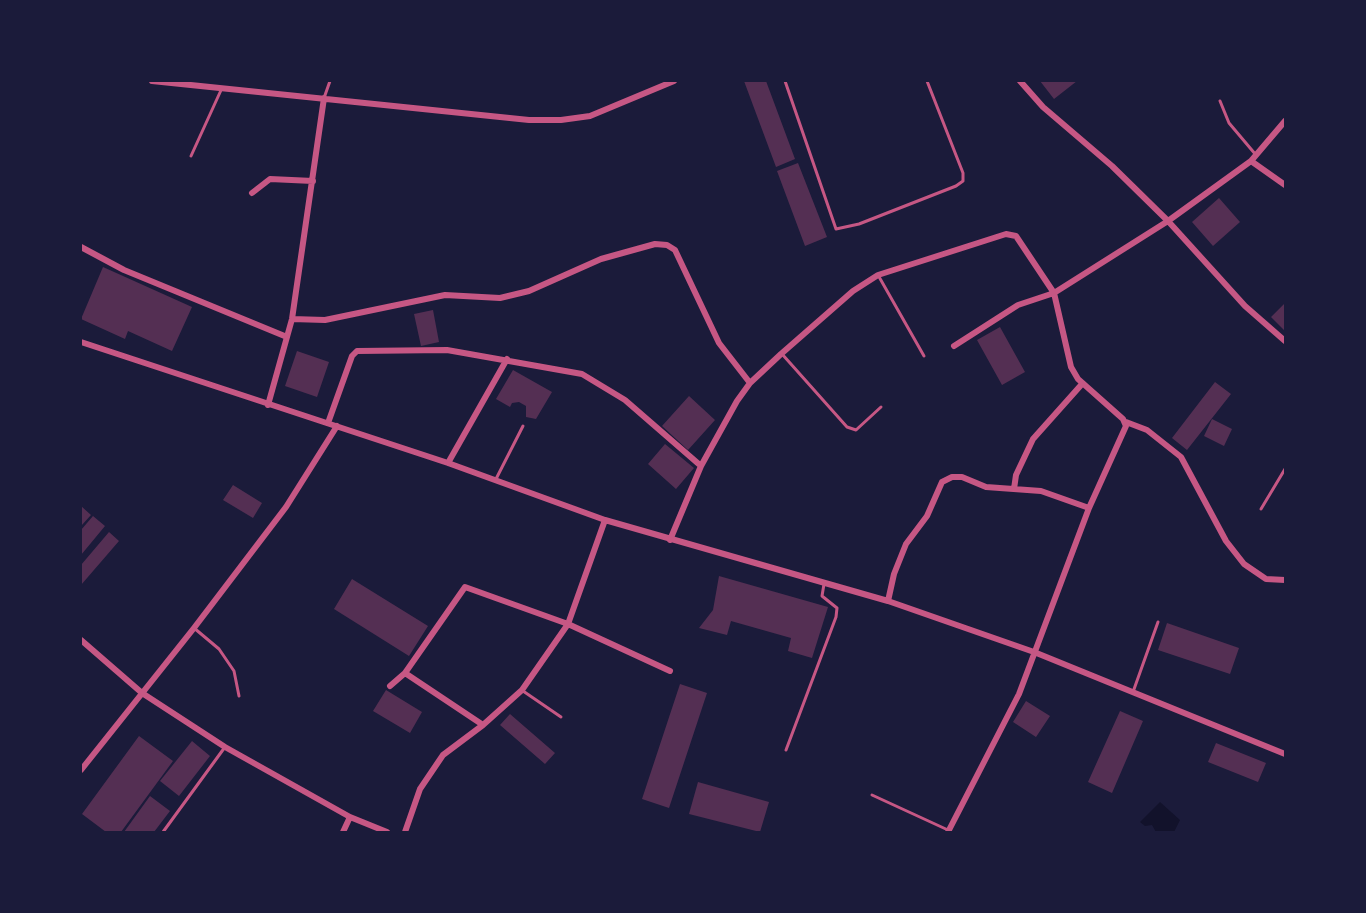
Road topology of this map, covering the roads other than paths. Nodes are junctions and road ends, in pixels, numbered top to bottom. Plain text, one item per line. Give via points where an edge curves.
1 (152, 81) edge
2 (330, 81) edge
3 (673, 81) edge
4 (785, 81) edge
5 (927, 81) edge
6 (1020, 81) edge
7 (223, 86) junction
8 (324, 98) junction
9 (1220, 101) dead end
10 (1285, 121) edge
11 (1256, 155) junction
12 (191, 156) dead end
13 (1251, 161) junction
14 (313, 181) junction
15 (1285, 185) edge
16 (252, 194) dead end
17 (1168, 221) junction
18 (81, 247) edge
19 (878, 275) junction
20 (1054, 292) junction
21 (292, 319) junction
22 (287, 337) junction
23 (1285, 341) edge
24 (81, 342) edge
25 (954, 346) dead end
26 (781, 354) junction
27 (924, 356) dead end
28 (507, 359) junction
29 (750, 383) junction
30 (1083, 384) junction
31 (268, 405) junction
32 (881, 407) dead end
33 (1126, 422) junction
34 (328, 423) junction
35 (337, 426) junction
36 (523, 426) dead end
37 (448, 464) junction
38 (700, 466) junction
39 (1285, 469) edge
40 (495, 481) junction
41 (1014, 489) junction
42 (1089, 508) junction
43 (1261, 509) dead end
44 (605, 520) junction
45 (670, 540) junction
46 (1285, 580) edge
47 (825, 582) junction
48 (888, 601) junction
49 (1158, 622) dead end
50 (568, 624) junction
51 (194, 628) junction
52 (83, 642) edge
53 (81, 651) edge
54 (1034, 652) junction
55 (670, 671) dead end
56 (405, 673) junction
57 (390, 687) dead end
58 (522, 690) junction
59 (1133, 692) junction
60 (142, 693) junction
61 (239, 696) dead end
62 (561, 717) dead end
63 (483, 725) junction
64 (225, 747) junction
65 (786, 750) dead end
66 (1285, 754) edge
67 (81, 770) edge
68 (872, 795) dead end
69 (350, 817) junction
70 (948, 831) edge
71 (163, 832) edge
72 (343, 832) edge
73 (387, 832) edge
74 (405, 832) edge

1 - 7 street
2 - 8 lane
3 - 8 street via 590,116 561,120
4 - 5 lane via 836,230 963,181
6 - 17 street via 1043,108 1112,166
7 - 8 street
7 - 12 lane
8 - 14 street
9 - 11 lane via 1229,123
10 - 11 street
11 - 13 street
13 - 15 street
13 - 17 street
14 - 16 street via 270,180
14 - 21 street
17 - 20 street
17 - 23 street via 1245,306
18 - 22 street via 124,270
19 - 20 street via 1011,234
19 - 26 street
19 - 27 lane
20 - 25 street via 1018,305
20 - 30 street via 1071,367
21 - 22 street
21 - 29 street via 325,320 445,295 500,298 529,291 601,259 655,244 667,245 675,250 719,343
22 - 31 street
24 - 31 street
26 - 29 street
26 - 32 lane via 847,427 856,430
28 - 34 street via 447,350 357,351
28 - 37 street
28 - 38 street via 582,374 625,400
29 - 38 street
30 - 33 street
30 - 41 street via 1033,439
31 - 34 street
33 - 42 street
33 - 46 street via 1147,430 1181,457 1226,541 1244,564 1266,579
34 - 35 street
35 - 37 street
35 - 51 street via 286,507
36 - 40 lane
37 - 40 street
38 - 45 street
39 - 43 lane
40 - 44 street
41 - 42 street via 1041,491
41 - 48 street via 986,487 962,477 942,482 927,516 906,544
42 - 54 street
44 - 45 street
44 - 50 street
45 - 47 street
47 - 48 street
47 - 65 lane via 822,596 837,608 837,616
48 - 54 street
49 - 59 lane
50 - 55 street
50 - 56 street via 465,587
50 - 58 street
51 - 60 street
51 - 61 lane via 219,649 234,671
52 - 53 street
52 - 60 street
54 - 59 street
54 - 70 street via 1019,694
56 - 57 street
56 - 63 street
58 - 62 lane
58 - 63 street
59 - 66 street
60 - 64 street
60 - 67 street
63 - 74 street via 443,755 426,778
64 - 69 street
64 - 71 lane
68 - 70 lane
69 - 72 street
69 - 73 street

